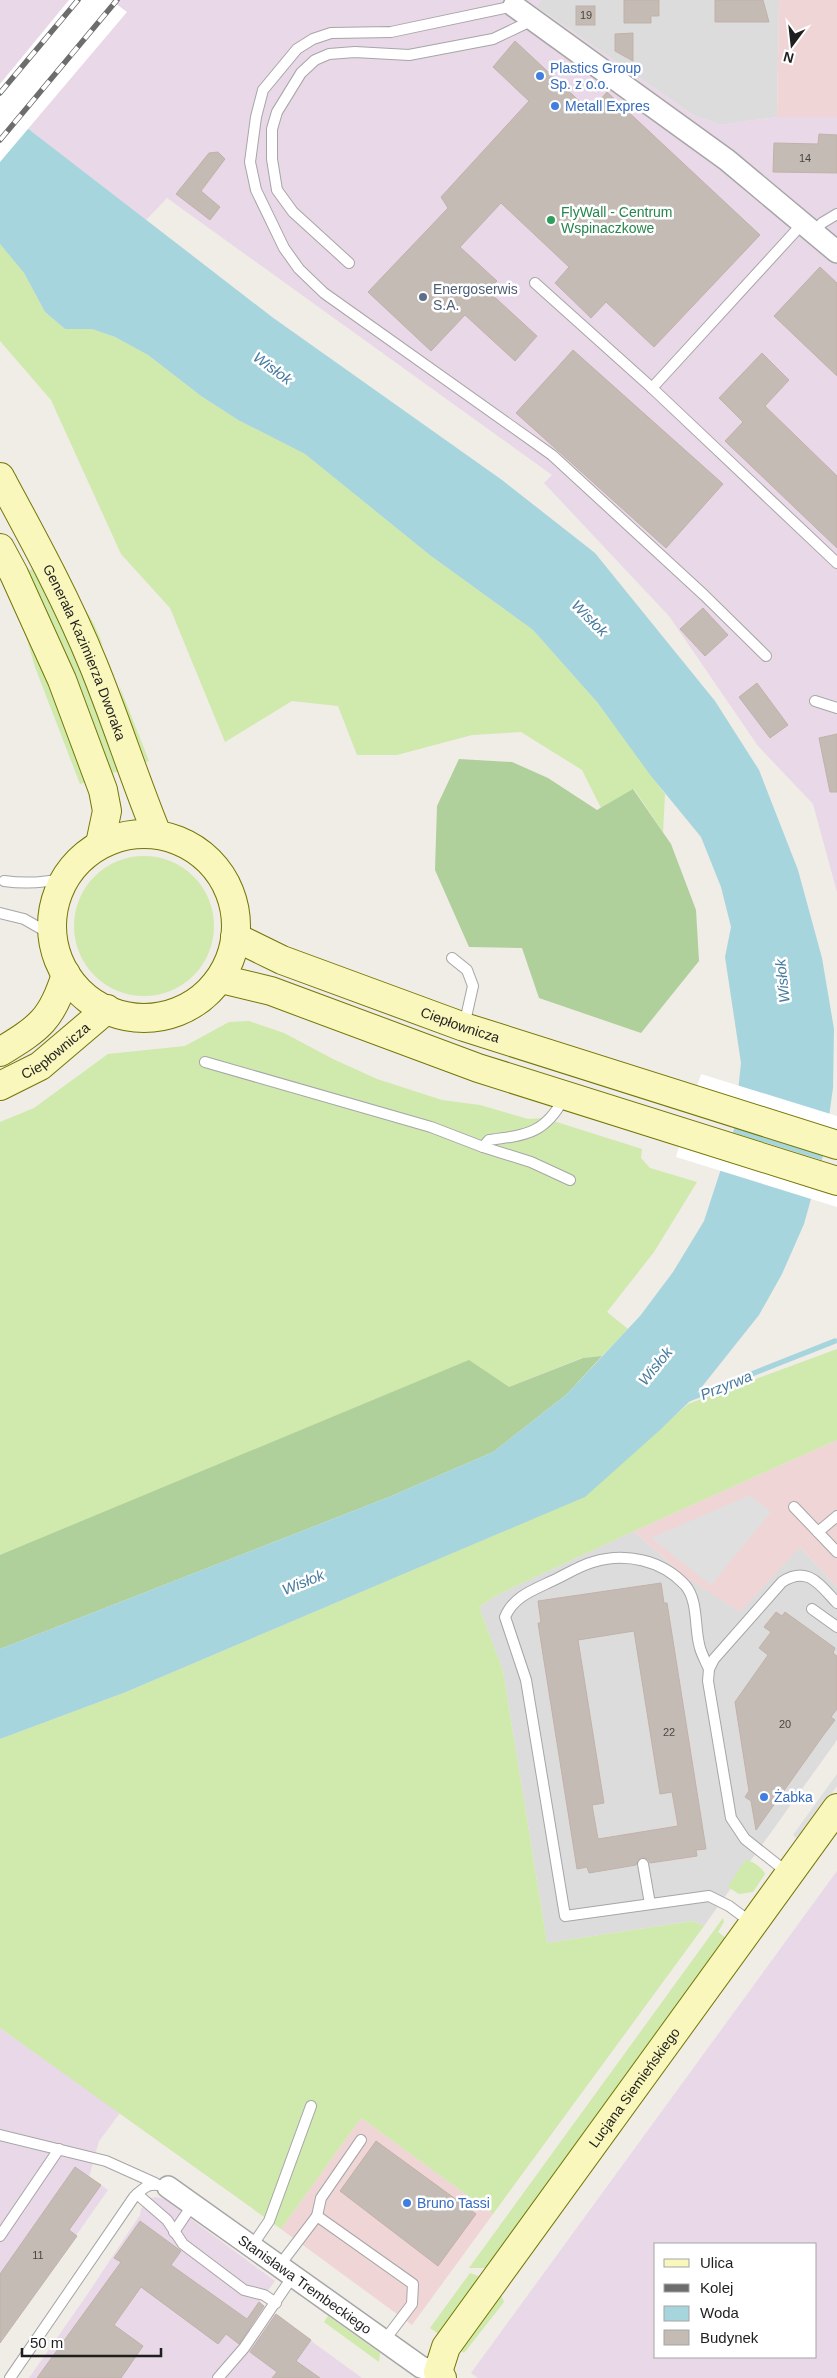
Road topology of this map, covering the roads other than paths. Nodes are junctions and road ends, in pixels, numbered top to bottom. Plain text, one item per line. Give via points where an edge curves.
1 (514, 6) joint
2 (533, 20) junction
3 (837, 214) edge
4 (808, 228) junction
5 (837, 252) edge
6 (349, 263) dead end
7 (535, 283) dead end
8 (652, 388) junction
9 (0, 477) edge
10 (0, 548) edge
11 (837, 563) edge
12 (766, 656) dead end
13 (815, 701) dead end
14 (837, 708) edge
15 (157, 834) junction
16 (100, 844) junction
17 (65, 878) junction
18 (4, 881) dead end
19 (0, 913) edge
20 (52, 935) junction
21 (235, 937) junction
22 (452, 958) dead end
23 (66, 974) junction
24 (222, 979) junction
25 (107, 1009) junction
26 (464, 1027) junction
27 (0, 1052) edge
28 (205, 1062) dead end
29 (0, 1086) edge
30 (566, 1095) junction
31 (837, 1145) edge
32 (483, 1147) junction
33 (570, 1180) dead end
34 (837, 1181) edge
35 (794, 1507) dead end
36 (837, 1516) edge
37 (818, 1532) junction
38 (837, 1552) edge
39 (837, 1603) edge
40 (812, 1609) dead end
41 (837, 1627) edge
42 (709, 1669) junction
43 (837, 1808) edge
44 (643, 1864) dead end
45 (789, 1874) junction
46 (650, 1904) junction
47 (752, 1924) junction
48 (311, 2106) dead end
49 (0, 2135) edge
50 (361, 2140) dead end
51 (60, 2150) junction
52 (161, 2185) junction
53 (137, 2194) junction
54 (193, 2204) junction
55 (317, 2216) junction
56 (174, 2232) junction
57 (0, 2236) edge
58 (252, 2246) junction
59 (286, 2271) junction
60 (276, 2303) junction
61 (384, 2340) junction
62 (440, 2375) edge
63 (10, 2378) edge
64 (218, 2378) edge

1 - 2 street
1 - 12 lane via 391,32 331,33 298,49 263,90 250,162 256,190 284,248 299,269 324,293 552,455
2 - 4 street via 727,160
2 - 6 lane via 493,39 408,55 329,54 315,60 301,73 277,112 272,129 272,159 278,190 293,212
3 - 4 lane
4 - 5 street
4 - 8 lane
7 - 8 lane
8 - 11 lane
9 - 15 main road, Generała Kazimierza Dworaka via 43,557 93,664
10 - 16 main road via 62,680 102,790 107,811
13 - 14 lane
15 - 16 main road via 118,837
15 - 21 main road via 184,843 208,859 225,882 234,909
16 - 17 main road via 80,859
17 - 18 lane via 46,883
17 - 20 main road via 54,905
19 - 20 lane via 24,919
20 - 23 main road via 56,955
21 - 24 main road
21 - 26 main road, Ciepłownicza via 282,960
22 - 26 lane via 467,970 473,986
23 - 25 main road via 90,1001
23 - 27 main road, Ciepłownicza via 58,1000 46,1019
24 - 25 main road via 204,997 182,1010 157,1016 132,1016
24 - 30 main road via 271,991 478,1068
25 - 29 main road, Ciepłownicza via 40,1066
26 - 31 main road, Ciepłownicza
28 - 32 lane via 431,1127
30 - 32 lane via 556,1114 542,1127 519,1136 489,1140
30 - 34 main road
32 - 33 lane via 531,1162
35 - 37 lane
36 - 37 lane
37 - 38 lane
39 - 42 lane via 815,1580 803,1575 792,1576 782,1582
40 - 41 lane
42 - 45 lane via 708,1681 731,1818 745,1839
42 - 46 lane via 700,1648 692,1596 685,1585 653,1563 632,1558 593,1562 525,1594 509,1606 505,1617 526,1680 565,1916
43 - 45 main road, Lucjana Siemieńskiego
44 - 46 lane
45 - 47 main road, Lucjana Siemieńskiego
46 - 47 lane via 709,1896 729,1906
47 - 62 main road, Lucjana Siemieńskiego via 446,2347
48 - 58 lane via 269,2221
49 - 51 lane
50 - 55 lane via 321,2198
51 - 52 lane via 106,2161
51 - 57 lane
52 - 53 lane via 144,2187
52 - 54 street, Stanisława Trembeckiego
53 - 56 lane via 167,2220
53 - 63 lane
54 - 56 lane
54 - 58 street, Stanisława Trembeckiego
55 - 59 lane
55 - 61 lane via 413,2284 412,2304
56 - 60 lane via 183,2244 244,2290 264,2295
58 - 59 street, Stanisława Trembeckiego
59 - 60 lane
59 - 61 street, Stanisława Trembeckiego
60 - 64 lane
61 - 62 street, Stanisława Trembeckiego via 421,2367

